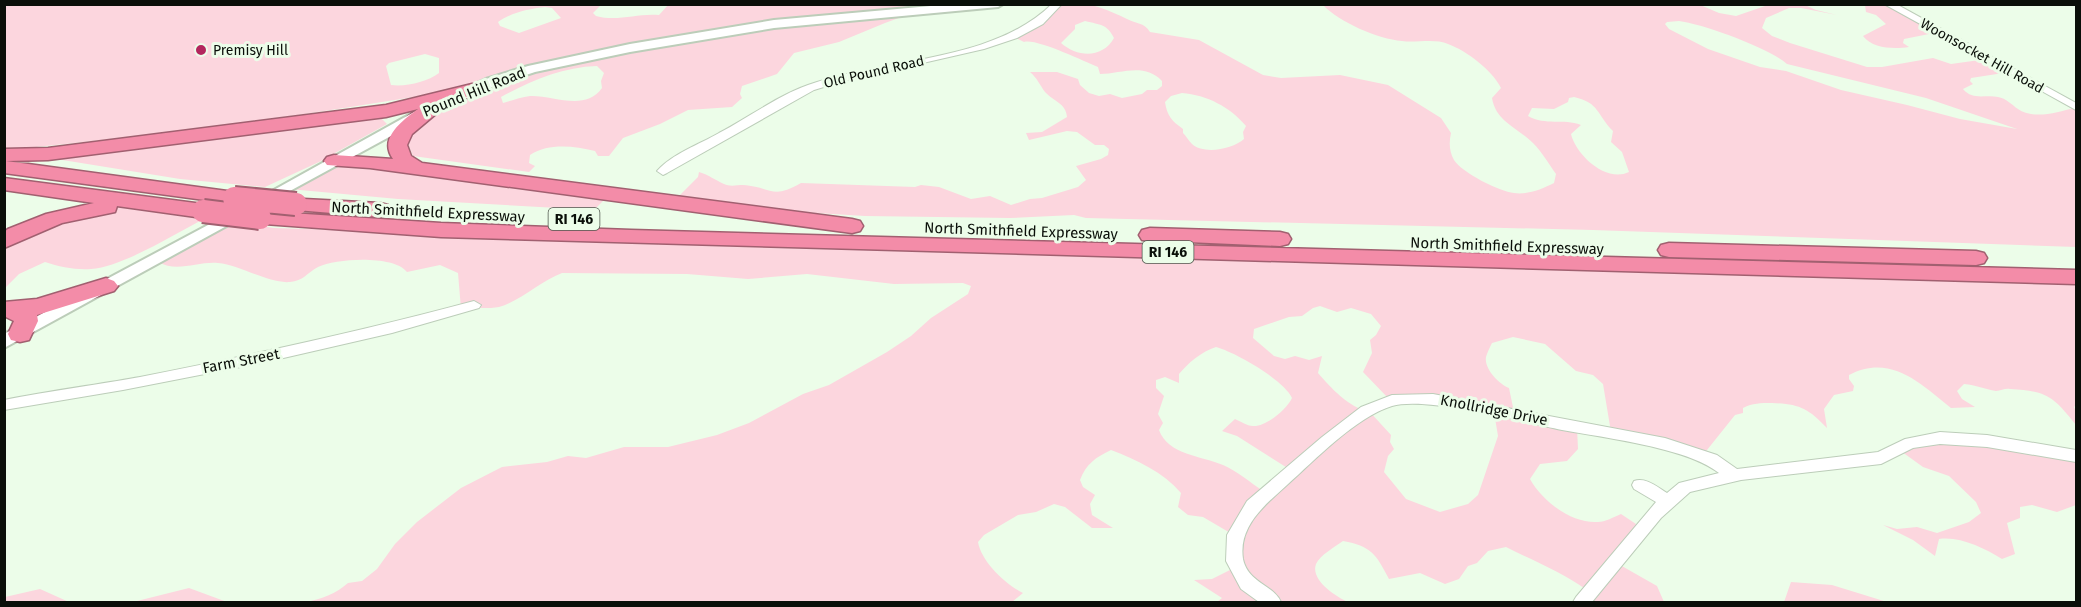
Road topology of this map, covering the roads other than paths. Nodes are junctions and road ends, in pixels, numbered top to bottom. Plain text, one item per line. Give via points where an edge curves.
1 (998, 4) edge
2 (1058, 4) edge
3 (1888, 4) edge
4 (472, 90) junction
5 (2076, 107) edge
6 (430, 109) junction
7 (392, 118) junction
8 (4, 155) edge
9 (334, 161) junction
10 (4, 167) edge
11 (416, 168) junction
12 (663, 171) dead end
13 (4, 184) edge
14 (141, 204) junction
15 (852, 226) junction
16 (4, 241) edge
17 (2076, 261) edge
18 (2076, 277) edge
19 (106, 286) junction
20 (474, 305) dead end
21 (9, 309) edge
22 (12, 338) edge
23 (4, 405) edge
24 (2076, 456) edge
25 (1735, 476) junction
26 (1640, 486) dead end
27 (1668, 501) junction
28 (1272, 603) edge
29 (1582, 603) edge

1 - 4 street, Pound Hill Road via 774,24 576,58
2 - 12 street, Old Pound Road via 1043,21 995,43 811,88
3 - 5 street, Woonsocket Hill Road
4 - 6 street, Pound Hill Road
4 - 7 highway
6 - 7 street, Pound Hill Road
6 - 11 highway via 404,130 396,146 400,156
7 - 8 highway via 48,154
7 - 9 street, Pound Hill Road
9 - 11 highway
9 - 19 street, Pound Hill Road
10 - 15 highway, North Smithfield Expressway / RI 146, bridge via 296,204 515,218
11 - 15 highway
13 - 14 highway, North Smithfield Expressway / RI 146
14 - 16 highway via 61,216
14 - 18 highway, North Smithfield Expressway / RI 146, bridge via 260,218 441,230
15 - 17 highway, North Smithfield Expressway / RI 146
19 - 21 highway via 38,307
19 - 22 street, Pound Hill Road
20 - 23 street, Farm Street via 313,347
21 - 22 highway via 27,318
24 - 25 street via 1987,441 1940,438 1910,443 1881,458
25 - 27 street via 1685,487
25 - 28 street, Knollridge Drive via 1711,459 1665,444 1433,399 1392,400 1366,411 1327,441 1253,506 1235,535 1235,561 1247,584
26 - 27 street
27 - 29 street

